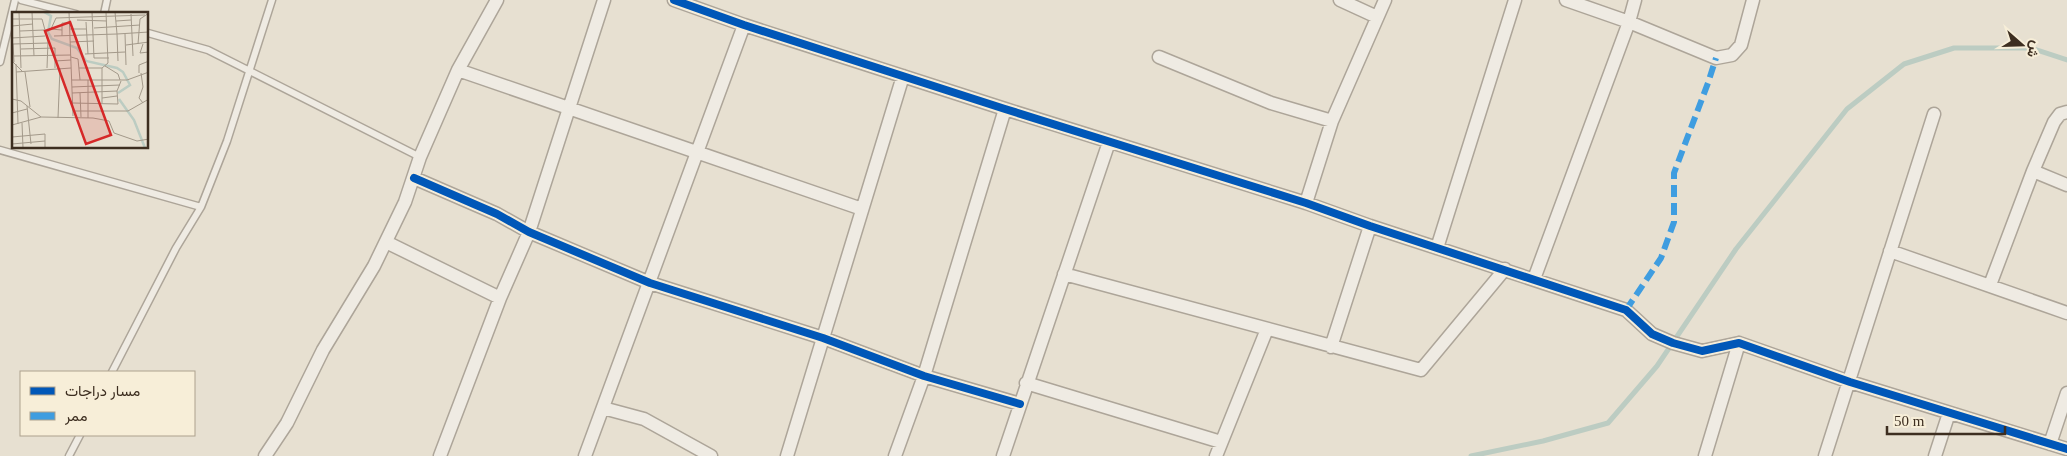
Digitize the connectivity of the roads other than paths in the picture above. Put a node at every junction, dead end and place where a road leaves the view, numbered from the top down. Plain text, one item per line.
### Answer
1 (21, 0) edge
2 (272, 0) edge
3 (498, 0) edge
4 (604, 0) edge
5 (674, 0) edge
6 (1340, 0) edge
7 (1385, 0) edge
8 (1515, 0) edge
9 (1566, 0) edge
10 (1635, 0) edge
11 (1753, 0) edge
12 (12, 12) edge
13 (68, 12) edge
14 (1378, 17) junction
15 (1629, 22) junction
16 (744, 25) junction
17 (149, 33) edge
18 (1159, 57) dead end
19 (0, 62) edge
20 (458, 70) junction
21 (248, 71) junction
22 (902, 76) junction
23 (570, 108) junction
24 (1005, 110) junction
25 (2067, 112) edge
26 (1934, 114) dead end
27 (1332, 121) junction
28 (1109, 142) junction
29 (0, 150) edge
30 (698, 152) junction
31 (420, 157) junction
32 (2033, 171) junction
33 (414, 178) junction
34 (2067, 185) edge
35 (1306, 203) junction
36 (201, 207) junction
37 (862, 209) junction
38 (1370, 226) junction
39 (529, 232) junction
40 (386, 242) junction
41 (1437, 248) junction
42 (1890, 250) junction
43 (1505, 269) junction
44 (1064, 274) junction
45 (1534, 279) junction
46 (650, 283) junction
47 (1990, 285) junction
48 (500, 298) junction
49 (2067, 313) edge
50 (1267, 329) junction
51 (823, 338) junction
52 (1739, 343) junction
53 (1331, 346) junction
54 (113, 371) edge
55 (924, 376) junction
56 (1850, 382) junction
57 (1026, 383) junction
58 (2067, 393) edge
59 (1020, 404) junction
60 (603, 408) junction
61 (1948, 412) junction
62 (79, 436) edge
63 (1220, 442) junction
64 (2050, 444) junction
65 (2067, 449) edge
66 (69, 456) edge
67 (265, 456) edge
68 (440, 456) edge
69 (585, 456) edge
70 (711, 456) edge
71 (787, 456) edge
72 (895, 456) edge
73 (1003, 456) edge
74 (1216, 456) edge
75 (1705, 456) edge
76 (1825, 456) edge
77 (1935, 456) edge

1 - 13 lane
2 - 21 lane
3 - 20 street
4 - 23 street
5 - 16 street
6 - 14 street
7 - 14 street
8 - 41 street
9 - 15 street
10 - 15 street
11 - 15 street
12 - 19 lane
14 - 27 street
15 - 45 street
16 - 22 street
16 - 30 street
17 - 21 lane
18 - 27 street
20 - 23 street
20 - 31 street
21 - 31 lane
21 - 36 lane
22 - 24 street
22 - 37 street
23 - 30 street
23 - 39 street
24 - 28 street
24 - 55 street
25 - 32 street
26 - 42 street
27 - 35 street
28 - 35 street
28 - 44 street
29 - 36 lane
30 - 37 street
30 - 46 street
31 - 33 street
32 - 34 street
32 - 47 street
33 - 39 street
33 - 40 street
35 - 38 street
36 - 54 lane
37 - 51 street
38 - 41 street
38 - 53 street
39 - 46 street
39 - 48 street
40 - 48 street
40 - 67 street
41 - 43 street
42 - 47 street
42 - 56 street
43 - 45 street
43 - 53 street
44 - 50 street
44 - 57 street
45 - 52 street
46 - 51 street
46 - 60 street
47 - 49 street
48 - 68 street
50 - 53 street
50 - 63 street
51 - 55 street
51 - 71 street
52 - 56 street
52 - 75 street
55 - 59 street
55 - 72 street
56 - 61 street
56 - 76 street
57 - 59 street
57 - 63 street
58 - 64 street
59 - 73 street
60 - 69 street
60 - 70 street
61 - 64 street
61 - 77 street
62 - 66 lane
63 - 74 street
64 - 65 street

